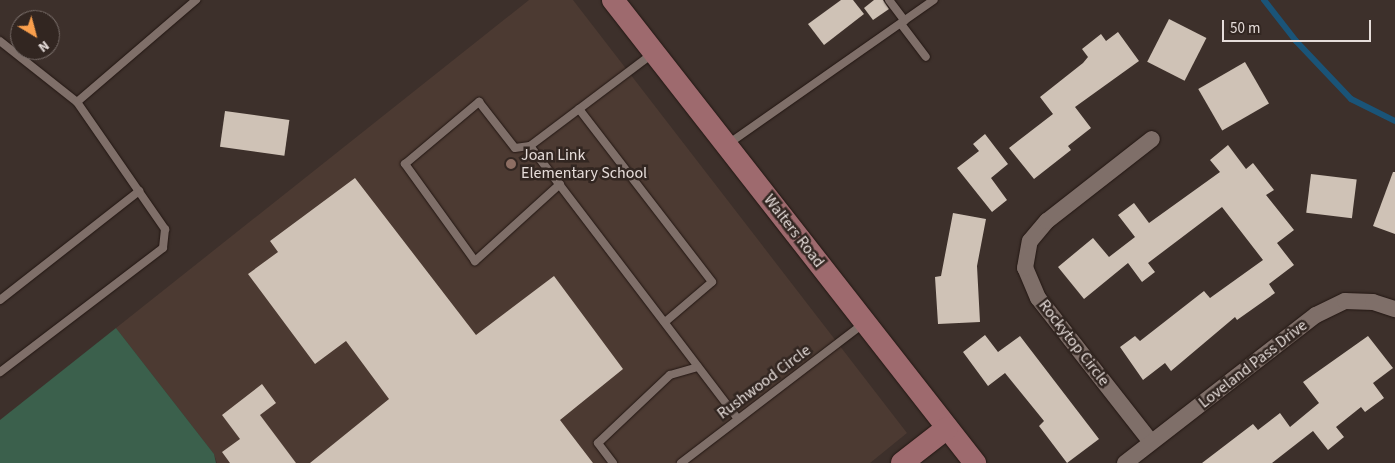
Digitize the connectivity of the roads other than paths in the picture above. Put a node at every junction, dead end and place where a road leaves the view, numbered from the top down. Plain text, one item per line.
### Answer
1 (196, 0) edge
2 (613, 0) edge
3 (889, 0) edge
4 (934, 0) edge
5 (903, 22) junction
6 (0, 41) edge
7 (654, 53) junction
8 (926, 57) dead end
9 (77, 102) junction
10 (579, 109) junction
11 (1152, 139) dead end
12 (727, 145) junction
13 (530, 146) junction
14 (560, 184) junction
15 (139, 191) junction
16 (0, 300) edge
17 (1395, 309) edge
18 (665, 322) junction
19 (864, 322) junction
20 (698, 367) junction
21 (0, 372) edge
22 (738, 419) junction
23 (947, 428) junction
24 (1151, 442) junction
25 (612, 463) edge
26 (681, 463) edge
27 (902, 463) edge
28 (975, 463) edge
29 (1124, 463) edge

1 - 9 lane
2 - 7 street, Walters Road
3 - 5 lane
4 - 5 lane
5 - 8 lane
5 - 12 lane
6 - 9 lane
7 - 10 lane
7 - 12 street, Walters Road
9 - 15 lane
10 - 13 lane
10 - 18 lane
11 - 24 street, Rockytop Circle
12 - 19 street, Walters Road
13 - 14 lane
13 - 14 lane
14 - 18 lane
15 - 16 lane
15 - 21 lane
17 - 24 street, Loveland Pass Drive
18 - 20 lane
19 - 22 lane, Rushwood Circle
19 - 23 street, Walters Road
20 - 22 lane
20 - 25 lane
22 - 26 lane, Rushwood Circle
23 - 27 street
23 - 28 street, Walters Road
24 - 29 street, Loveland Pass Drive

